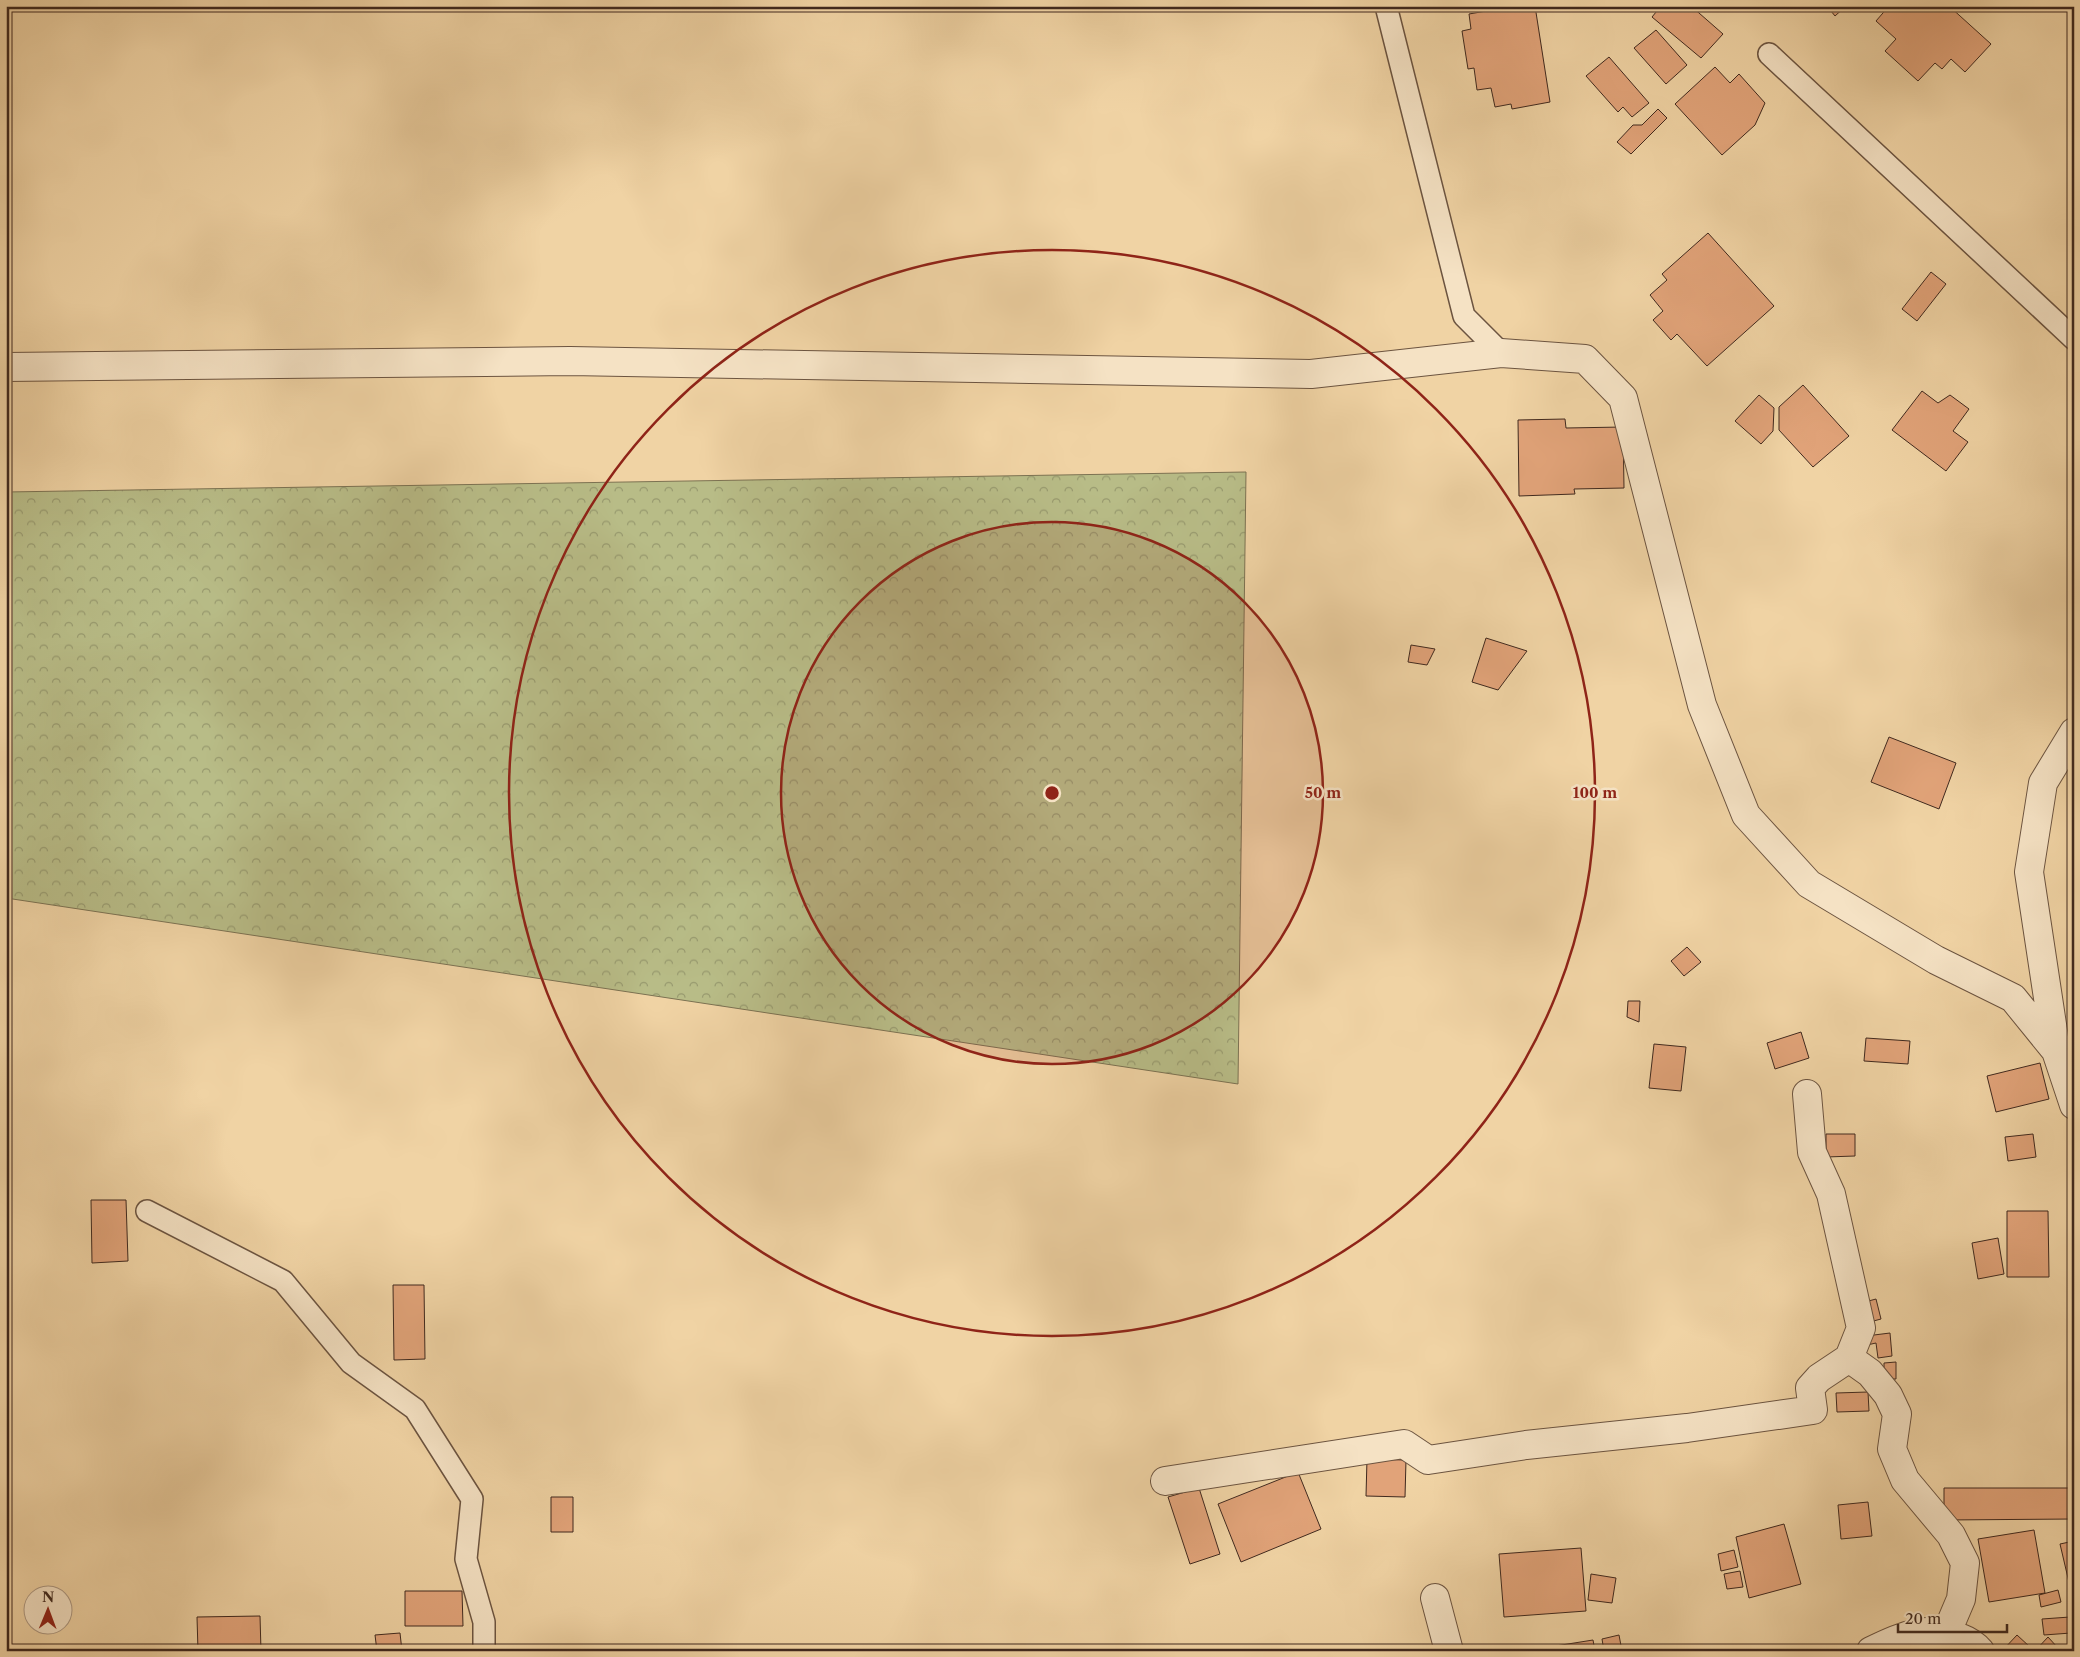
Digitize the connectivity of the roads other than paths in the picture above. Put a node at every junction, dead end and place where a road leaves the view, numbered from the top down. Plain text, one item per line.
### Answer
1 (1386, 6) edge
2 (1769, 54) dead end
3 (2074, 339) edge
4 (1501, 353) junction
5 (6, 367) edge
6 (2074, 732) edge
7 (2056, 1051) junction
8 (1807, 1094) dead end
9 (2074, 1105) edge
10 (147, 1211) dead end
11 (1849, 1358) junction
12 (1165, 1481) dead end
13 (1436, 1598) dead end
14 (1947, 1632) junction
15 (484, 1651) edge
16 (1449, 1651) edge
17 (1871, 1651) edge
18 (1980, 1651) edge

1 - 4 lane
2 - 3 lane
4 - 5 street
4 - 7 street
6 - 7 street
7 - 9 street
8 - 11 street
10 - 15 lane
11 - 12 street
11 - 14 street
13 - 16 street
14 - 17 street
14 - 18 street

